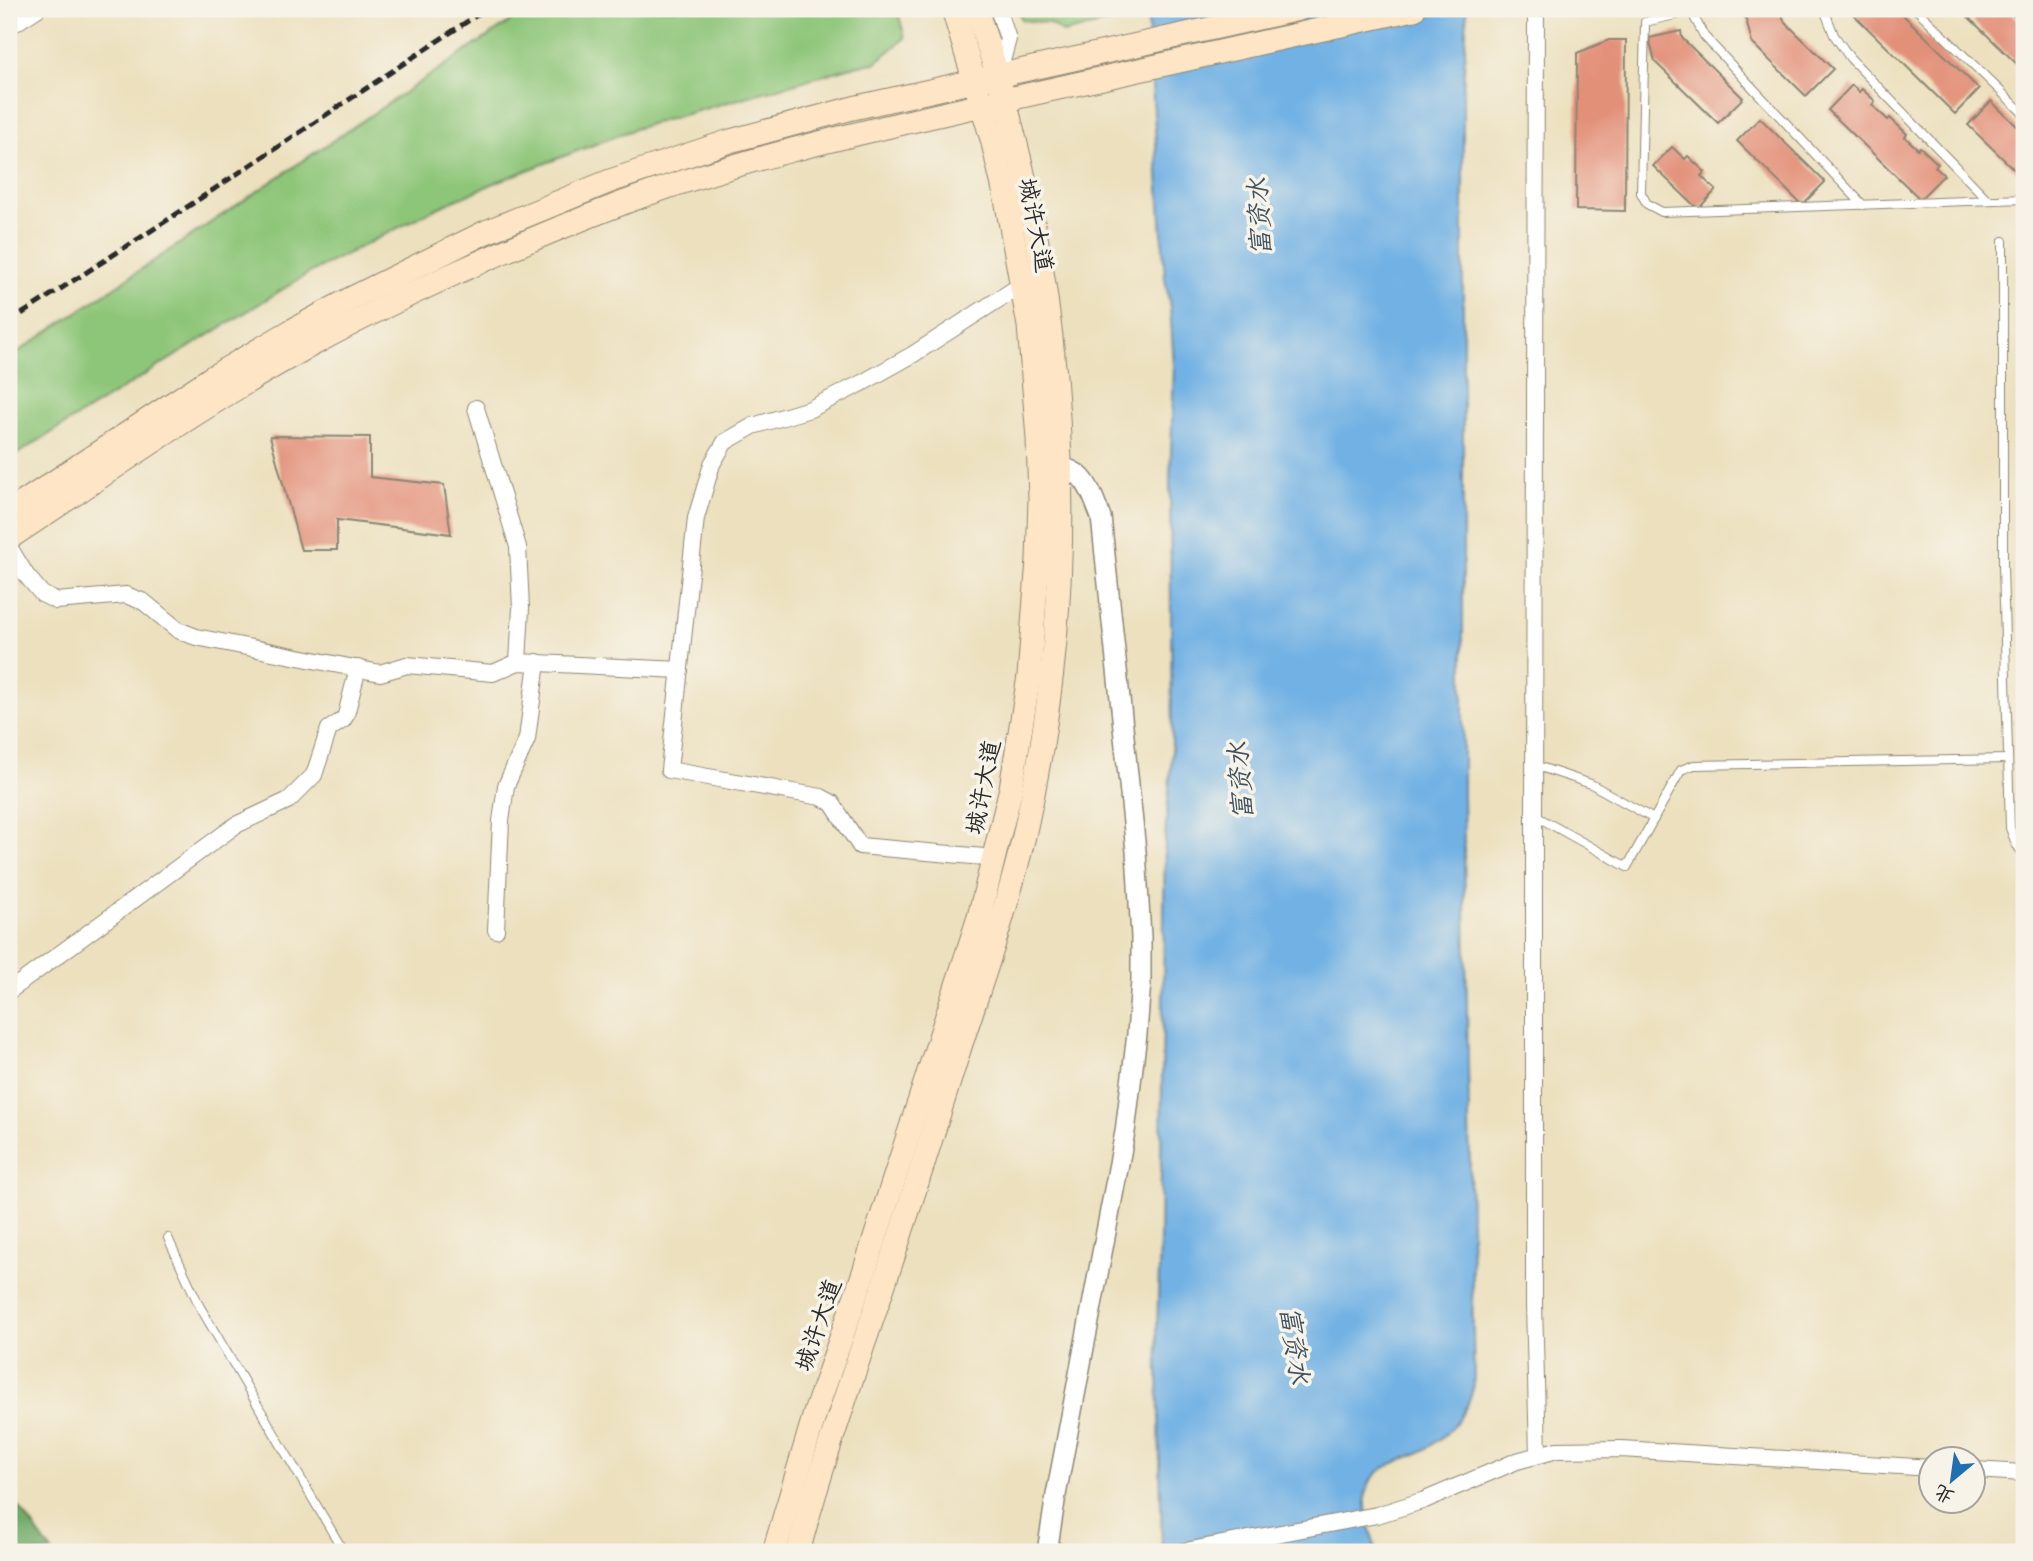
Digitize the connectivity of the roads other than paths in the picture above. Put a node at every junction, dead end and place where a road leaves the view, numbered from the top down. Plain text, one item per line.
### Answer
1 (37, 9) edge
2 (953, 9) edge
3 (976, 9) edge
4 (998, 9) edge
5 (1298, 9) edge
6 (1414, 9) edge
7 (1536, 9) edge
8 (1702, 9) edge
9 (1824, 9) edge
10 (1916, 9) edge
11 (1691, 11) junction
12 (9, 27) edge
13 (987, 78) junction
14 (993, 102) junction
15 (2024, 114) edge
16 (2024, 199) edge
17 (1988, 200) junction
18 (1863, 205) junction
19 (2003, 241) dead end
20 (1021, 285) junction
21 (476, 408) dead end
22 (1050, 467) junction
23 (9, 512) edge
24 (9, 538) edge
25 (9, 547) edge
26 (518, 662) junction
27 (537, 663) junction
28 (358, 668) junction
29 (680, 670) junction
30 (2008, 759) junction
31 (1534, 765) junction
32 (1534, 815) junction
33 (1654, 819) junction
34 (2024, 855) edge
35 (995, 858) junction
36 (496, 930) dead end
37 (9, 991) edge
38 (168, 1238) dead end
39 (1538, 1455) junction
40 (1918, 1467) edge
41 (1988, 1471) edge
42 (2024, 1473) edge
43 (344, 1552) edge
44 (774, 1552) edge
45 (798, 1552) edge
46 (1047, 1552) edge
47 (1180, 1552) edge

1 - 12 street
2 - 13 main road, 城许大道
3 - 13 main road, 城许大道
4 - 13 street
5 - 13 main road
6 - 14 main road
7 - 31 street
8 - 11 lane
9 - 17 lane
10 - 15 lane
11 - 18 lane
11 - 18 lane
13 - 14 main road, 城许大道
13 - 23 main road
14 - 20 main road, 城许大道
14 - 22 main road, 城许大道
14 - 24 main road
16 - 17 lane
17 - 18 lane
19 - 30 lane
20 - 22 main road, 城许大道
20 - 29 street
21 - 26 street
22 - 35 main road, 城许大道
22 - 45 main road, 城许大道
22 - 46 street
25 - 28 street
26 - 27 street
26 - 28 street
27 - 29 street
27 - 36 street
28 - 37 street
29 - 35 street
30 - 33 lane
30 - 34 lane
31 - 32 street
31 - 33 lane
32 - 33 lane
32 - 39 street
35 - 44 main road, 城许大道
38 - 43 lane
39 - 40 street
39 - 47 street
41 - 42 street

